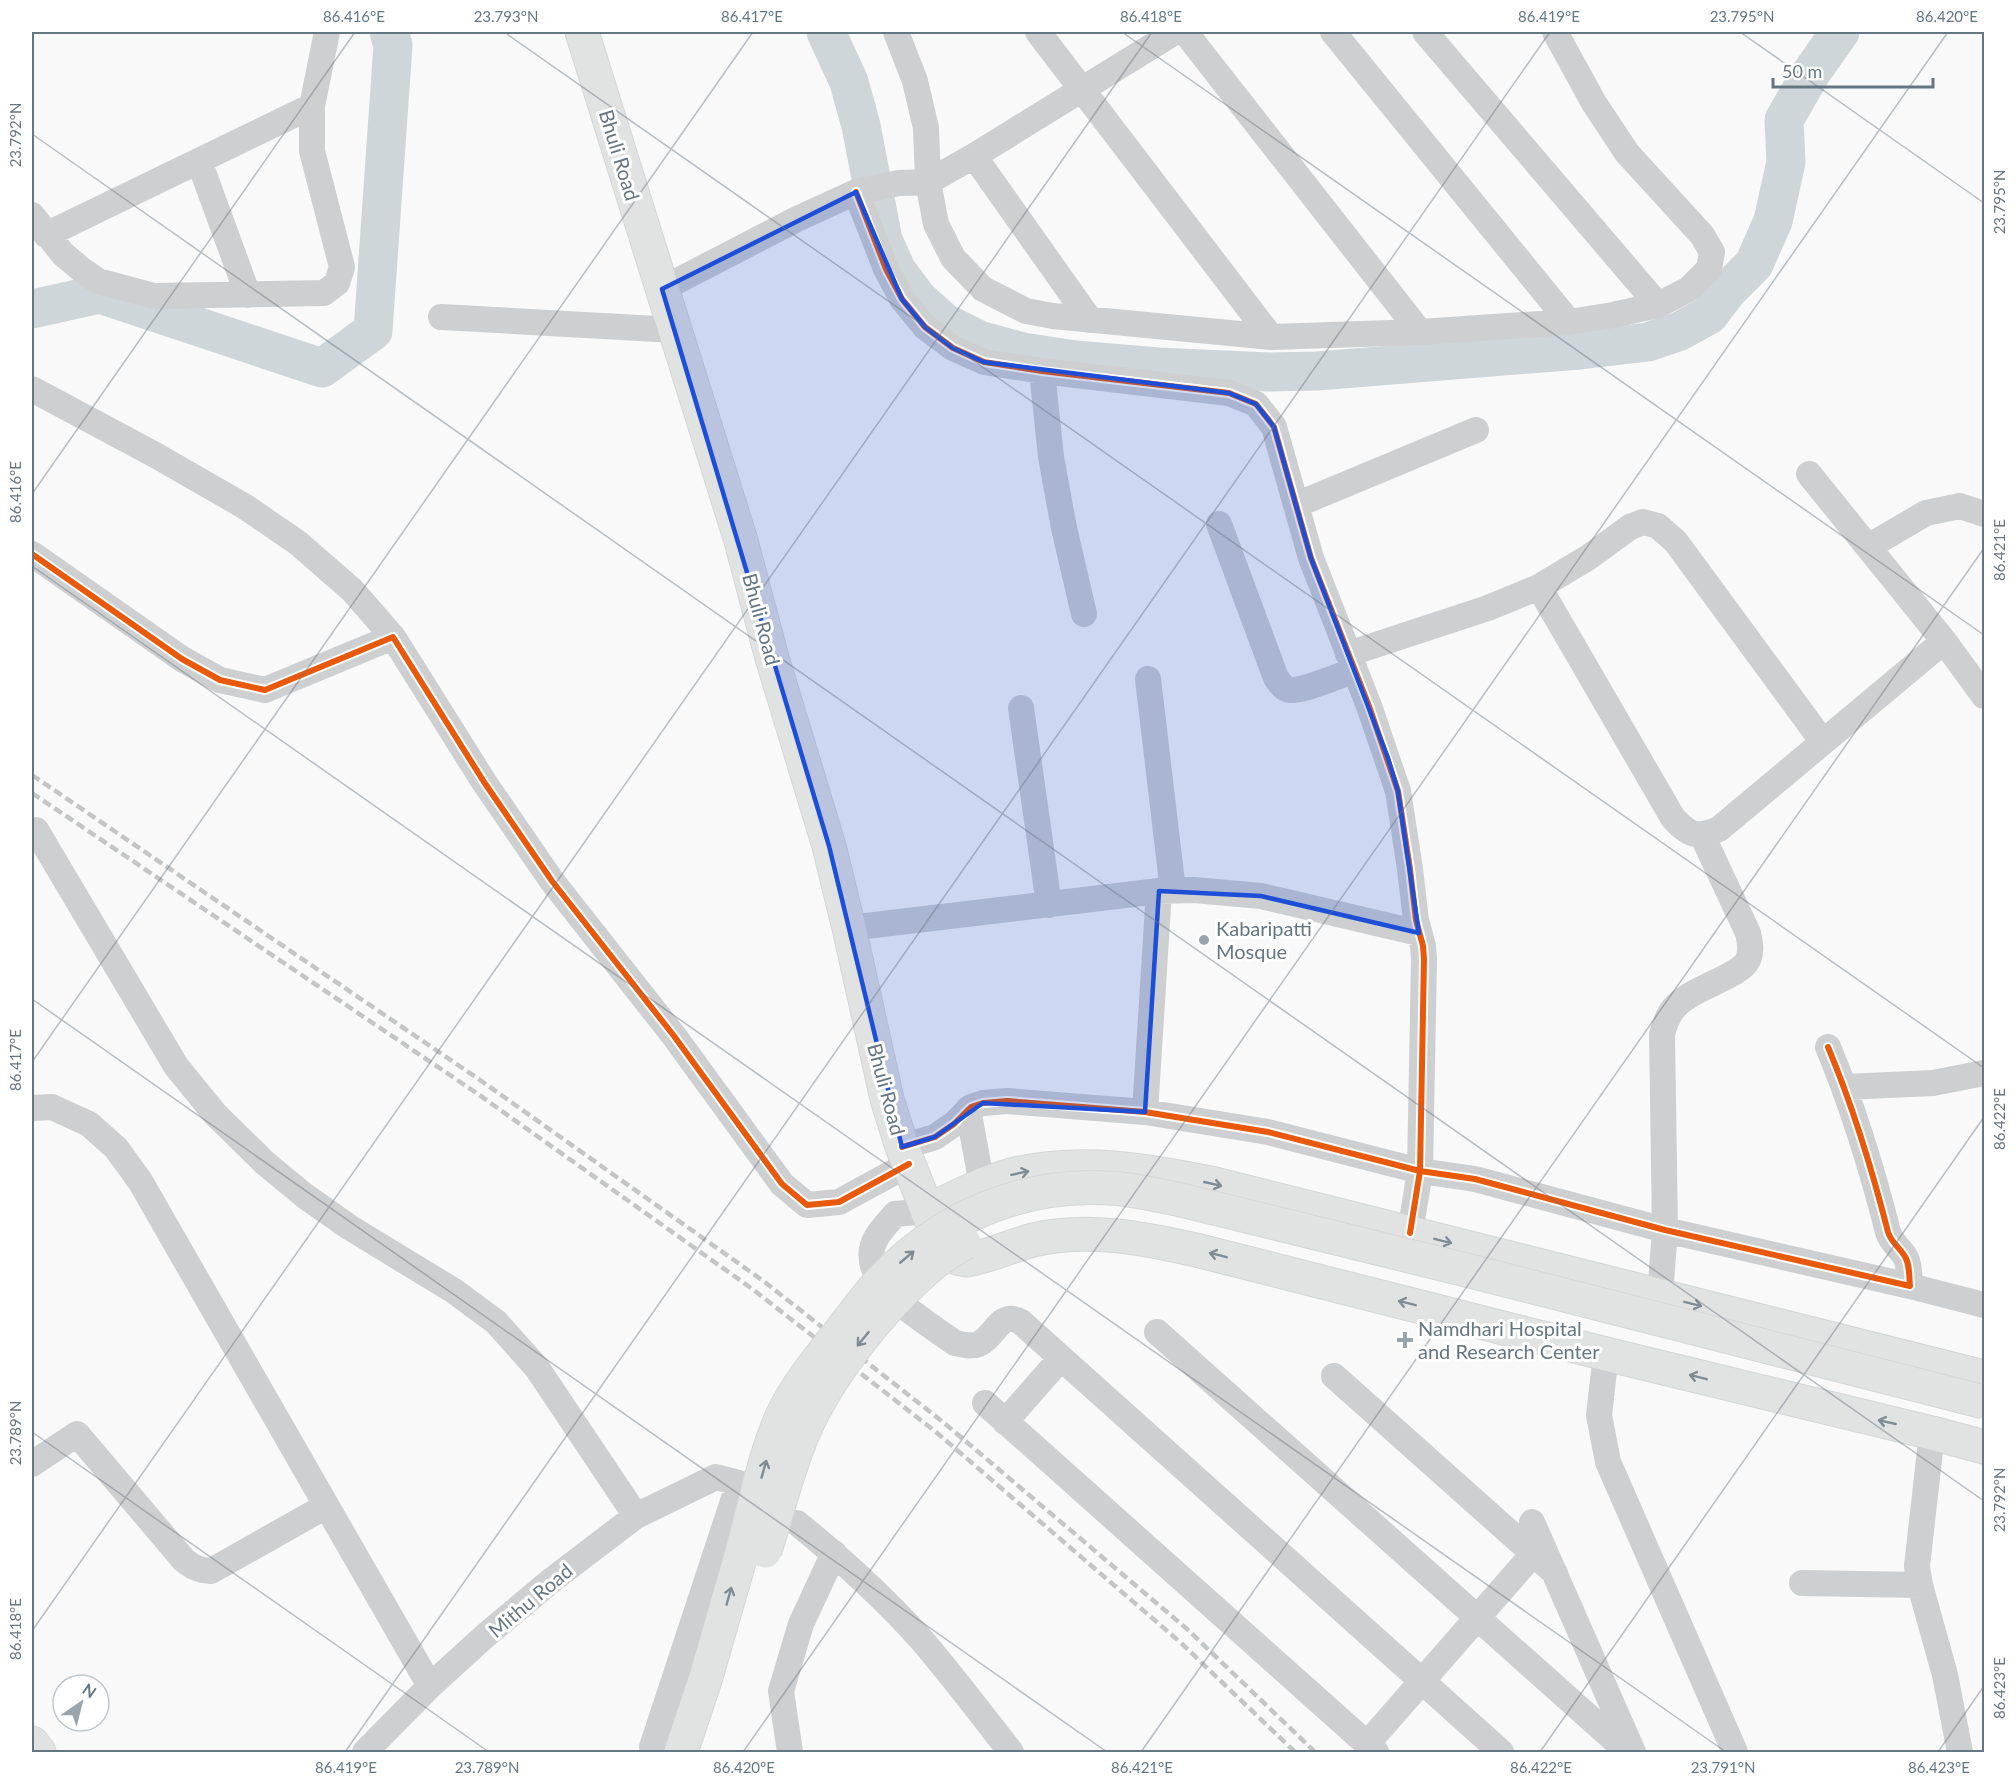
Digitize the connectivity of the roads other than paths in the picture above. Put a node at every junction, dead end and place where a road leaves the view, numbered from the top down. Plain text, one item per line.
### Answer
1 (327, 32) edge
2 (582, 32) edge
3 (896, 32) edge
4 (1038, 32) edge
5 (1175, 32) edge
6 (1185, 32) edge
7 (1333, 32) edge
8 (1425, 32) edge
9 (1555, 32) edge
10 (1082, 89) junction
11 (312, 106) junction
12 (974, 156) junction
13 (200, 161) junction
14 (928, 182) junction
15 (860, 191) junction
16 (39, 225) edge
17 (662, 289) junction
18 (248, 295) junction
19 (1659, 305) junction
20 (441, 317) dead end
21 (1090, 320) junction
22 (1569, 322) junction
23 (675, 330) junction
24 (1420, 332) junction
25 (1271, 337) junction
26 (1042, 371) junction
27 (32, 389) edge
28 (1476, 430) dead end
29 (1809, 474) dead end
30 (1296, 505) junction
31 (1984, 514) edge
32 (1219, 525) dead end
33 (1868, 547) junction
34 (32, 554) edge
35 (1539, 586) junction
36 (1084, 614) dead end
37 (393, 637) junction
38 (1944, 641) junction
39 (1351, 662) junction
40 (1148, 679) dead end
41 (1984, 696) edge
42 (1021, 708) dead end
43 (1823, 742) junction
44 (36, 830) dead end
45 (1702, 836) junction
46 (1166, 891) junction
47 (1049, 905) junction
48 (849, 928) junction
49 (1419, 933) junction
50 (1828, 1047) dead end
51 (1983, 1080) edge
52 (1845, 1087) junction
53 (32, 1108) edge
54 (968, 1109) junction
55 (1145, 1112) junction
56 (905, 1155) junction
57 (1420, 1172) junction
58 (982, 1185) junction
59 (927, 1211) junction
60 (1665, 1230) junction
61 (1410, 1233) junction
62 (1910, 1286) junction
63 (1660, 1296) junction
64 (1984, 1305) edge
65 (1157, 1332) dead end
66 (1606, 1354) junction
67 (1061, 1358) junction
68 (1334, 1376) dead end
69 (1984, 1377) edge
70 (1984, 1402) edge
71 (985, 1403) dead end
72 (1984, 1420) edge
73 (1005, 1422) junction
74 (1932, 1433) junction
75 (1984, 1447) edge
76 (32, 1464) edge
77 (326, 1506) junction
78 (636, 1516) junction
79 (797, 1522) dead end
80 (1532, 1522) dead end
81 (754, 1548) junction
82 (834, 1553) junction
83 (1533, 1554) junction
84 (1555, 1573) junction
85 (1802, 1583) dead end
86 (1920, 1585) junction
87 (1477, 1618) junction
88 (1422, 1682) junction
89 (430, 1686) junction
90 (32, 1743) edge
91 (1371, 1748) edge
92 (667, 1750) edge
93 (39, 1752) edge
94 (365, 1752) edge
95 (704, 1752) edge
96 (790, 1752) edge
97 (1011, 1752) edge
98 (1501, 1752) edge
99 (1628, 1752) edge
100 (1633, 1752) edge
101 (1735, 1752) edge
102 (1960, 1752) edge

1 - 11 street
2 - 17 main road, Bhuli Road
3 - 14 street
4 - 10 street
5 - 10 street
6 - 24 street
7 - 22 street
8 - 19 street
9 - 19 street
10 - 12 street
10 - 25 street
11 - 13 street
11 - 18 street
12 - 14 street
12 - 21 street
13 - 16 street
13 - 18 street
14 - 15 street
14 - 21 street
15 - 17 street
15 - 26 street
16 - 18 street
17 - 23 main road, Bhuli Road
19 - 22 street
20 - 23 street
21 - 25 street
22 - 24 street
23 - 48 main road, Bhuli Road
24 - 25 street
26 - 30 street
26 - 36 street
27 - 37 street
28 - 30 street
29 - 33 street
30 - 39 street
31 - 33 street
32 - 39 street
33 - 38 street
34 - 37 street
35 - 39 street
35 - 43 street
35 - 45 street
37 - 56 street
38 - 41 street
38 - 43 street
39 - 49 street
40 - 46 street
42 - 47 street
43 - 45 street
44 - 78 street
45 - 60 street
46 - 47 street
46 - 49 street
46 - 55 street
47 - 48 street
48 - 56 main road, Bhuli Road
49 - 57 street
50 - 52 street
51 - 52 street
52 - 62 street
53 - 77 street
54 - 55 street
54 - 56 street
54 - 58 street
55 - 57 street
56 - 59 main road, Bhuli Road
57 - 60 street
57 - 61 street
58 - 59 main road
58 -> 61 main road
66 -> 59 main road, Bhuli Road
59 - 67 street
60 - 62 street
60 - 63 street
61 -> 63 main road
62 - 64 street
63 -> 69 main road
65 - 87 street
74 -> 66 main road
66 - 101 street
67 - 73 street
67 - 88 street
68 - 83 street
81 -> 70 main road, bridge
71 - 73 street
72 -> 81 main road, bridge
73 - 91 street
74 - 75 main road
74 - 86 street
76 - 77 street
77 - 89 street
78 - 89 street, Mithu Road
78 - 92 street, Mithu Road
79 - 82 street
80 - 84 street
92 -> 81 main road
81 - 95 main road
82 - 96 street
82 - 97 street
83 - 84 street
83 - 87 street
84 - 100 street
85 - 86 street
86 - 102 street
87 - 88 street
87 - 99 street
88 - 91 street
88 - 98 street
89 - 94 street, Mithu Road
90 - 93 main road

